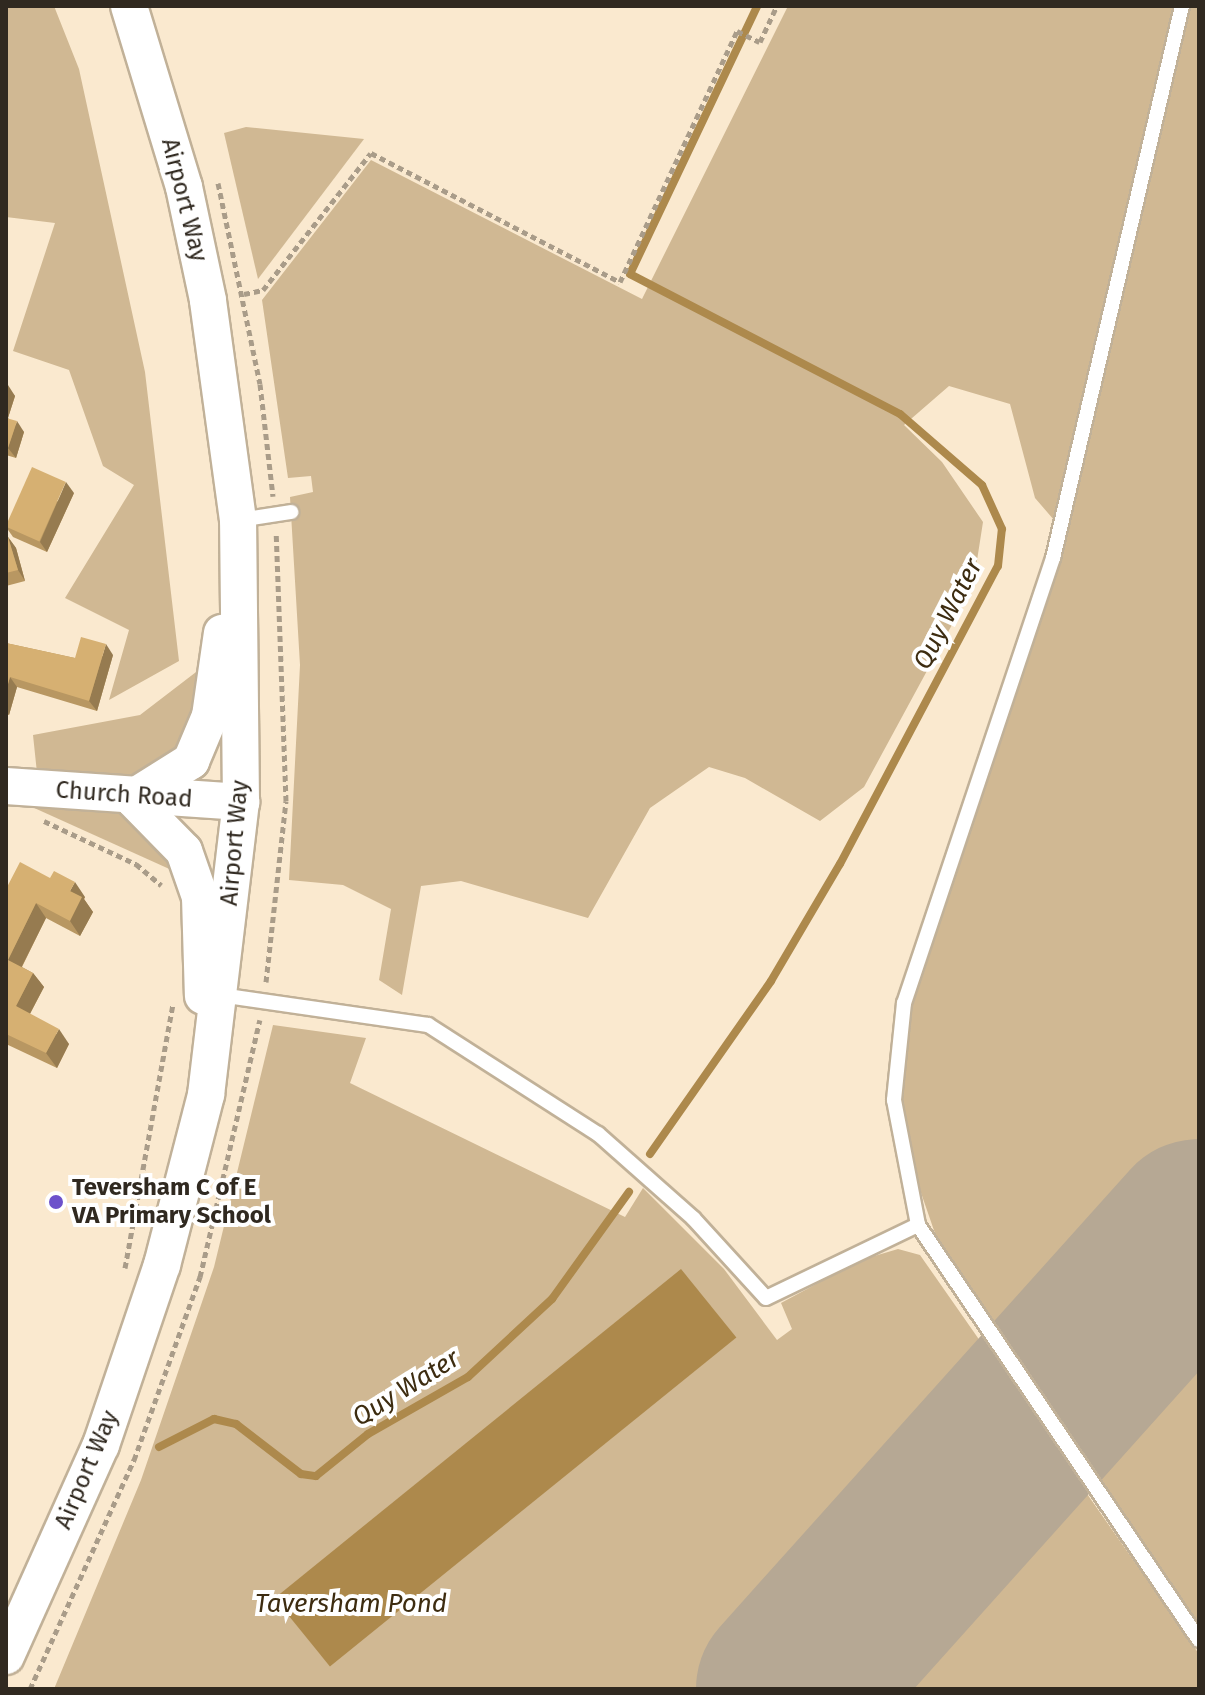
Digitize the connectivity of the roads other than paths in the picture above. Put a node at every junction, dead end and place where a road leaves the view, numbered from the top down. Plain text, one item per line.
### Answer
1 (129, 6) edge
2 (1182, 6) edge
3 (291, 512) dead end
4 (238, 520) junction
5 (6, 786) edge
6 (132, 798) junction
7 (241, 802) junction
8 (220, 995) junction
9 (206, 1095) junction
10 (918, 1225) junction
11 (1199, 1640) edge
12 (6, 1656) edge

1 - 4 street, Airport Way
2 - 10 lane
3 - 4 lane
4 - 6 street
4 - 7 street, Airport Way
5 - 6 street, Church Road
6 - 7 street, Church Road
6 - 9 street
7 - 8 street, Airport Way
8 - 9 street, Airport Way
8 - 10 lane
9 - 12 street, Airport Way
10 - 11 lane

